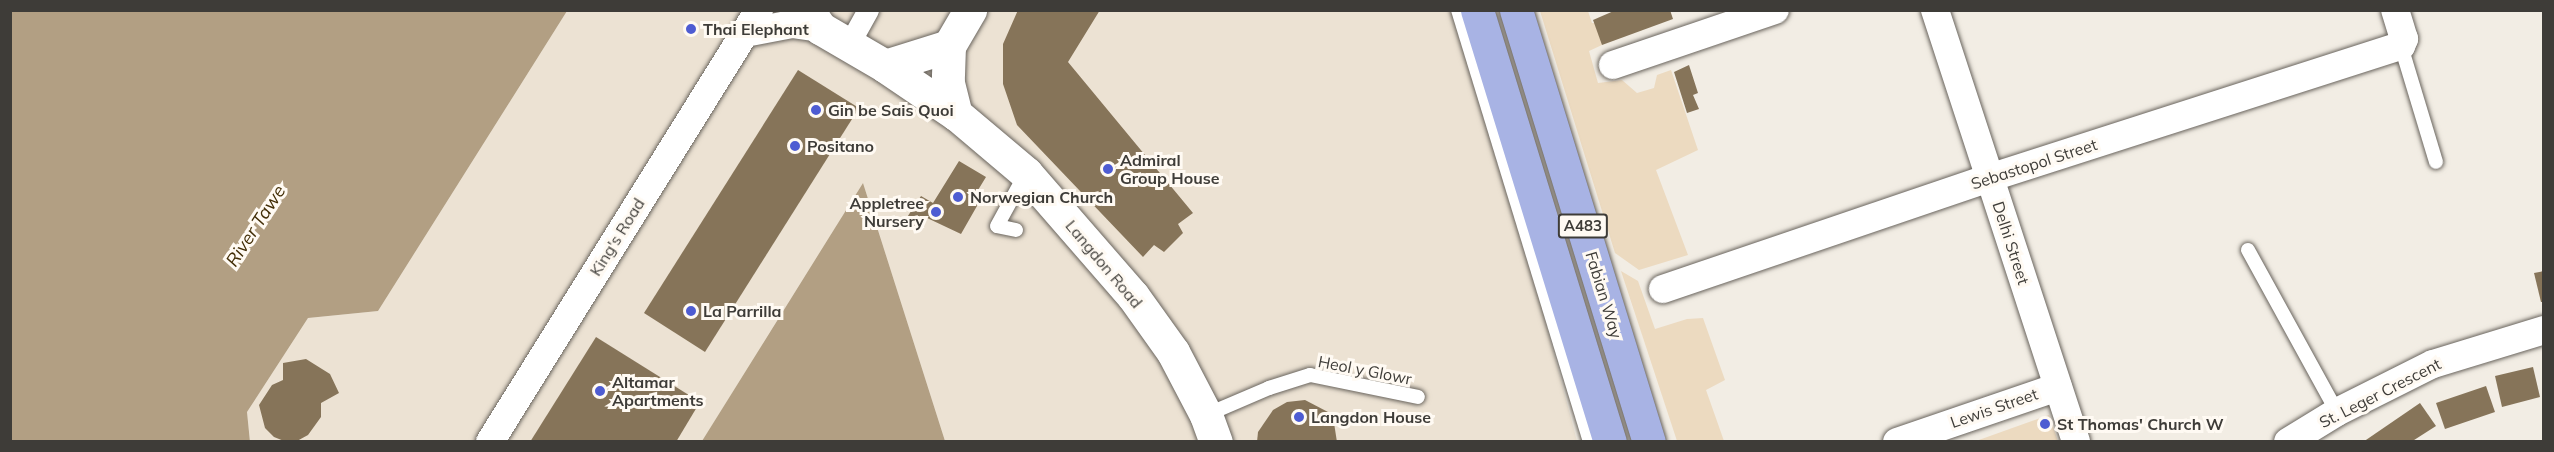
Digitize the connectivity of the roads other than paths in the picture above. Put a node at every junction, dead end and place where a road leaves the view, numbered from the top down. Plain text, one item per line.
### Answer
1 (868, 10) edge
2 (970, 10) edge
3 (1458, 10) edge
4 (1477, 10) edge
5 (1516, 10) edge
6 (1775, 10) edge
7 (1935, 10) edge
8 (2395, 10) edge
9 (814, 19) edge
10 (752, 22) edge
11 (2402, 43) junction
12 (849, 44) junction
13 (949, 45) junction
14 (1613, 65) dead end
15 (885, 66) junction
16 (956, 114) junction
17 (2436, 162) dead end
18 (1026, 173) junction
19 (1989, 178) junction
20 (1016, 230) dead end
21 (2248, 250) dead end
22 (1663, 289) dead end
23 (2544, 330) edge
24 (2058, 387) junction
25 (1418, 398) dead end
26 (2337, 412) junction
27 (1211, 428) edge
28 (490, 441) edge
29 (1590, 441) edge
30 (1610, 441) edge
31 (1649, 441) edge
32 (1897, 441) edge
33 (2076, 441) edge
34 (2288, 441) edge

1 - 12 street
2 - 13 street
3 - 29 lane
4 - 30 highway, A483
5 - 31 highway, Fabian Way / A483
6 - 14 street
7 - 19 street, Delhi Street
8 - 11 street
9 - 10 street, King's Road
9 - 12 street, King's Road
10 - 28 street, King's Road
11 - 17 lane
11 - 19 street, Sebastopol Street
12 - 15 street, King's Road
13 - 15 street
13 - 16 street
15 - 16 street, Langdon Road
16 - 18 street, Langdon Road
18 - 20 lane
18 - 27 street, Langdon Road
19 - 22 street, Sebastopol Street
19 - 24 street, Delhi Street
21 - 26 lane
23 - 26 street, St. Leger Crescent
24 - 32 street, Lewis Street
24 - 33 street, Delhi Street
25 - 27 lane, Heol y Glowr
26 - 34 street, St. Leger Crescent

